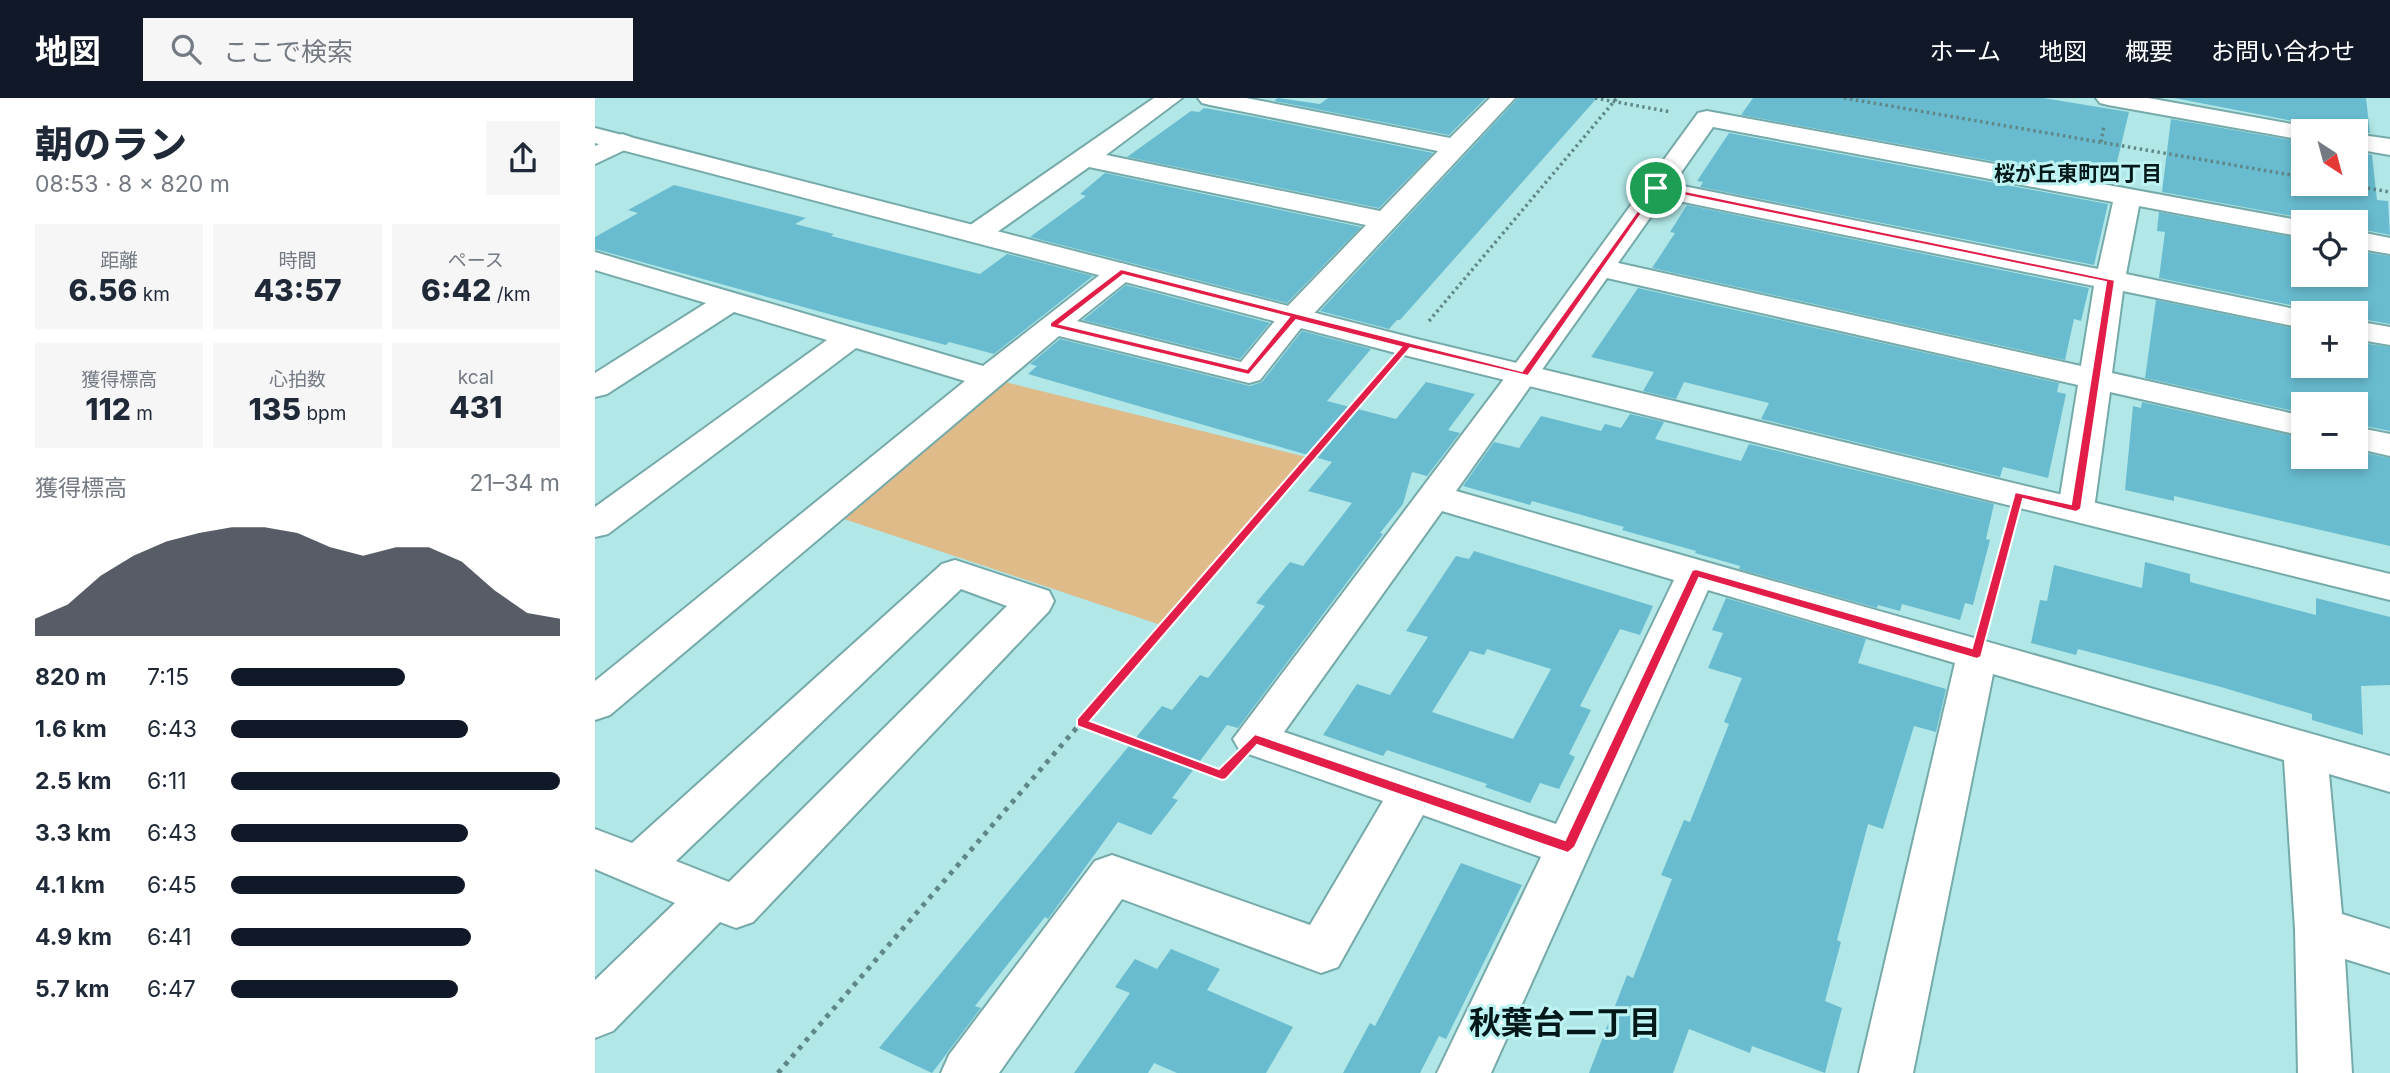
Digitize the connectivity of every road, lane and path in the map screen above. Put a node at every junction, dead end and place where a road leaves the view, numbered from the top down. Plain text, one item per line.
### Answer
1 (1170, 98) edge
2 (1210, 98) edge
3 (1503, 98) edge
4 (1595, 98) edge
5 (1843, 98) edge
6 (2104, 99) edge
7 (1616, 100) edge
8 (1707, 118) junction
9 (2291, 131) edge
10 (2368, 143) edge
11 (604, 145) edge
12 (1456, 147) junction
13 (2390, 147) edge
14 (1085, 158) junction
15 (2291, 175) edge
16 (1656, 188) junction
17 (2368, 188) edge
18 (2390, 192) edge
19 (2127, 197) junction
20 (1386, 221) junction
21 (2291, 227) edge
22 (976, 234) junction
23 (2368, 242) edge
24 (2390, 246) edge
25 (595, 261) edge
26 (1599, 268) junction
27 (1121, 272) junction
28 (2111, 280) junction
29 (730, 301) junction
30 (1294, 317) junction
31 (2291, 317) edge
32 (1053, 325) junction
33 (2368, 333) edge
34 (851, 337) junction
35 (2390, 337) edge
36 (1407, 346) junction
37 (1524, 374) junction
38 (989, 377) junction
39 (2095, 380) junction
40 (595, 387) edge
41 (2291, 423) edge
42 (2368, 440) edge
43 (2390, 445) edge
44 (2019, 495) junction
45 (1434, 497) junction
46 (2076, 509) junction
47 (595, 525) edge
48 (1696, 573) junction
49 (2390, 587) edge
50 (1977, 654) junction
51 (595, 704) edge
52 (1081, 723) junction
53 (1255, 739) junction
54 (2305, 750) junction
55 (2390, 774) edge
56 (1412, 793) junction
57 (1568, 847) junction
58 (595, 848) edge
59 (639, 866) junction
60 (714, 897) junction
61 (2319, 929) junction
62 (2390, 951) edge
63 (595, 1014) edge
64 (778, 1073) edge
65 (968, 1073) edge
66 (1464, 1073) edge
67 (1887, 1073) edge
68 (2325, 1073) edge

1 - 14 street
2 - 12 street
3 - 12 street
4 - 7 path
5 - 15 path
6 - 9 street
7 - 8 path
7 - 36 path
8 - 16 street
8 - 19 street
10 - 13 street
11 - 22 street
12 - 20 street
14 - 20 street
14 - 22 street
16 - 26 street
16 - 28 street
17 - 18 path
19 - 21 street
19 - 28 street
20 - 30 street
22 - 27 street
23 - 24 street
25 - 29 street
26 - 37 street
26 - 39 street
27 - 30 street
27 - 32 street
28 - 31 street
28 - 39 street
29 - 34 street
29 - 40 street
30 - 32 street
30 - 36 street
32 - 38 street
33 - 35 street
34 - 38 street
34 - 47 street
36 - 37 street
36 - 52 path
37 - 44 street
37 - 45 street
38 - 51 street
39 - 41 street
39 - 46 street
42 - 43 street
44 - 46 street
44 - 50 path
45 - 48 street
45 - 53 street
46 - 49 street
48 - 50 street
48 - 57 street
50 - 54 street
50 - 67 street
52 - 53 path
52 - 64 path
53 - 56 street
54 - 55 street
54 - 61 street
56 - 57 street
56 - 65 street
57 - 66 street
58 - 59 street
59 - 60 street
59 - 60 street
60 - 63 street
61 - 62 street
61 - 68 street

